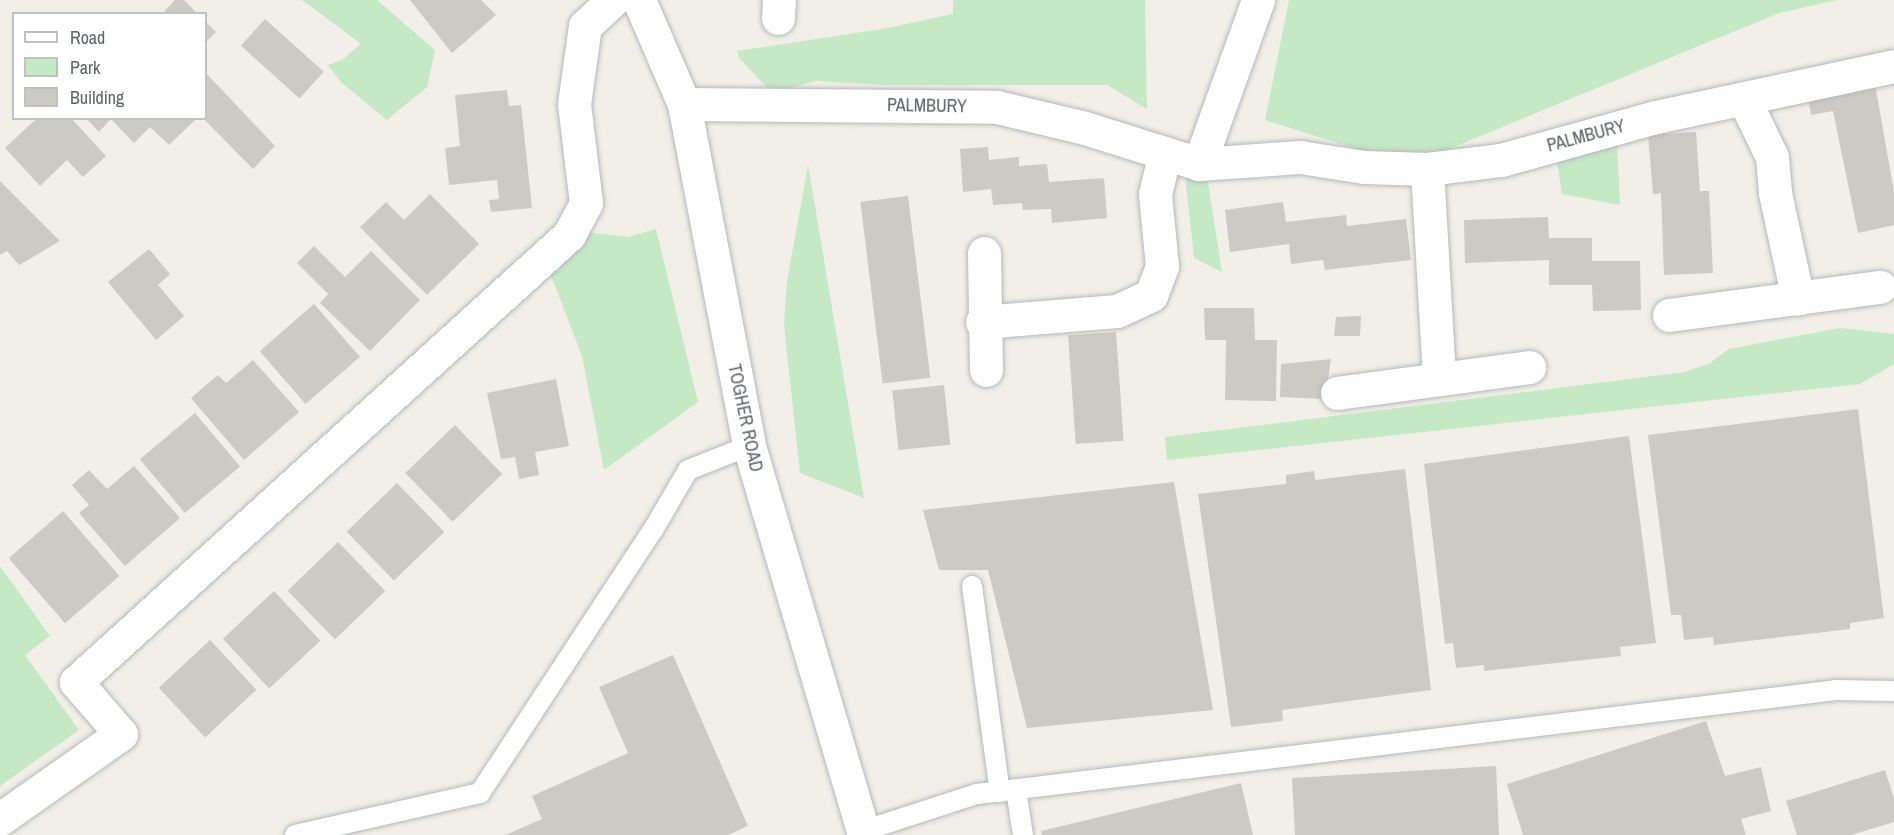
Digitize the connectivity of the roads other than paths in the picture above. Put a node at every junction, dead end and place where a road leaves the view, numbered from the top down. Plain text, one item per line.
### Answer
1 (613, 0) edge
2 (639, 0) edge
3 (1258, 0) edge
4 (1894, 66) edge
5 (1744, 99) junction
6 (684, 104) junction
7 (1164, 153) junction
8 (1199, 164) junction
9 (1427, 169) junction
10 (984, 254) dead end
11 (1880, 287) dead end
12 (1798, 299) junction
13 (1669, 315) dead end
14 (982, 322) junction
15 (1529, 367) dead end
16 (986, 370) dead end
17 (1439, 378) junction
18 (1338, 393) dead end
19 (749, 446) junction
20 (972, 586) dead end
21 (1894, 691) edge
22 (1008, 791) junction
23 (0, 819) edge
24 (864, 833) edge
25 (295, 835) edge
26 (1023, 835) edge

1 - 23 street
2 - 6 street, TOGHER ROAD
3 - 8 street
4 - 5 street, PALMBURY
5 - 9 street, PALMBURY
5 - 12 street
6 - 7 street, PALMBURY
6 - 19 street, TOGHER ROAD
7 - 8 street, PALMBURY
7 - 14 street
8 - 9 street, PALMBURY
9 - 17 street
10 - 14 street
11 - 12 street
12 - 13 street
14 - 16 street
15 - 17 street
17 - 18 street
19 - 24 street, TOGHER ROAD
19 - 25 lane
20 - 22 lane
21 - 22 lane
22 - 24 lane
22 - 26 lane

